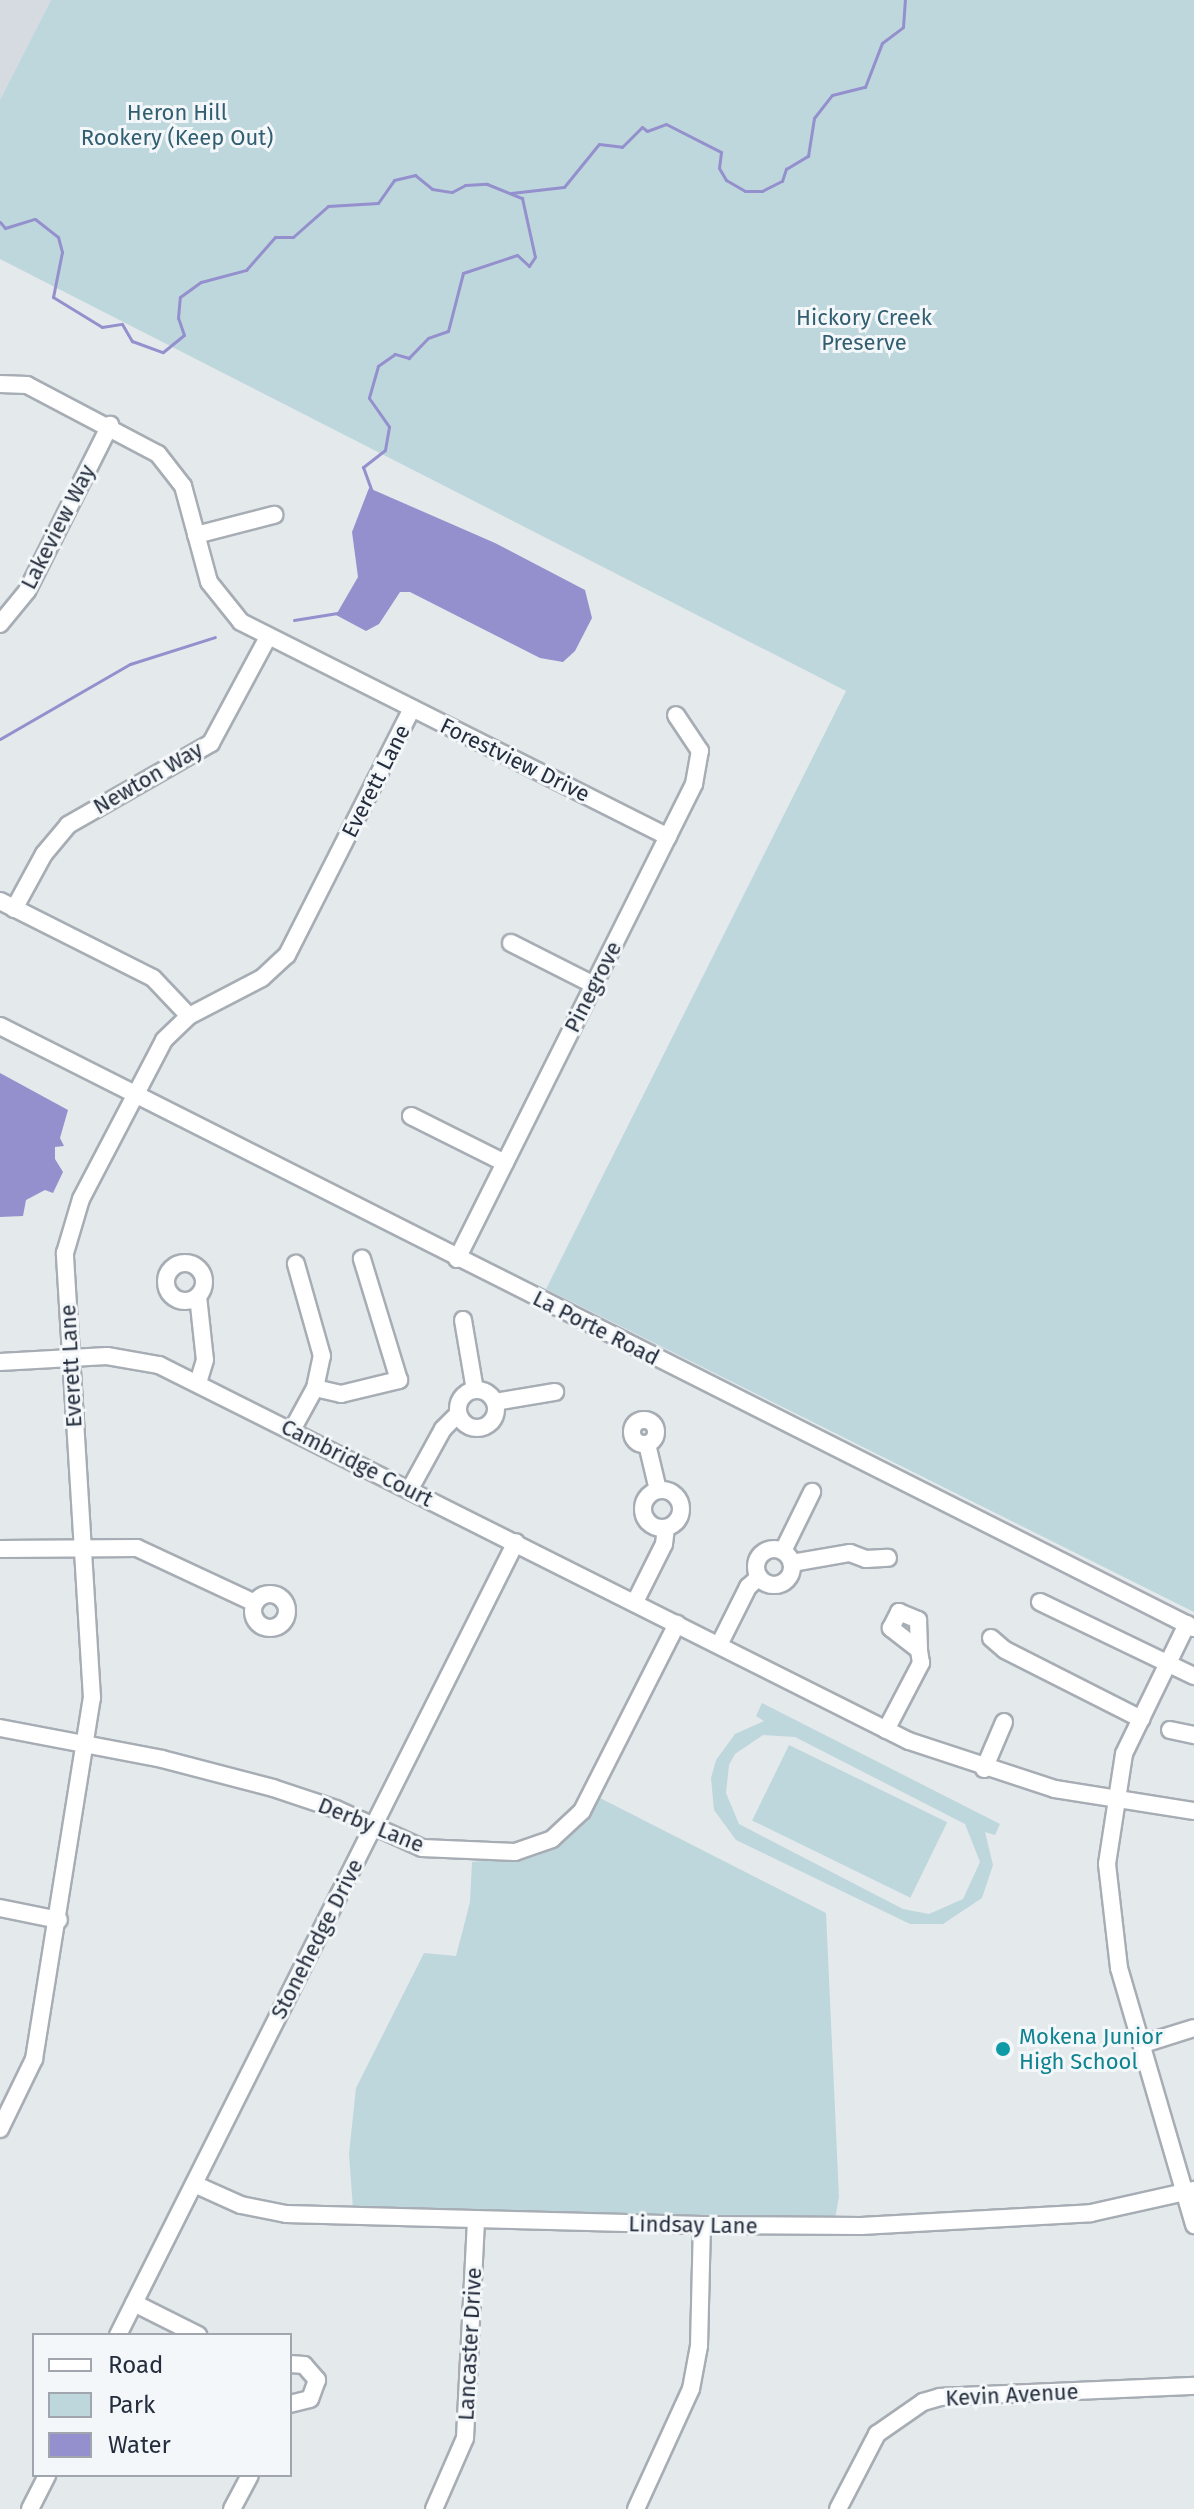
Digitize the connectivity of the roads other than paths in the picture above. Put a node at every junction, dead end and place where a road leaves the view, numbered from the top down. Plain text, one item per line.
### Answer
1 (0, 384) edge
2 (110, 425) junction
3 (274, 515) dead end
4 (196, 535) junction
5 (0, 624) edge
6 (268, 637) junction
7 (412, 709) junction
8 (676, 715) dead end
9 (668, 837) junction
10 (7, 905) edge
11 (511, 943) dead end
12 (594, 985) junction
13 (189, 1016) junction
14 (0, 1026) edge
15 (134, 1095) junction
16 (411, 1116) dead end
17 (505, 1163) junction
18 (362, 1259) dead end
19 (457, 1259) junction
20 (296, 1264) dead end
21 (198, 1296) dead end
22 (463, 1320) dead end
23 (70, 1358) junction
24 (0, 1362) edge
25 (198, 1383) junction
26 (315, 1388) junction
27 (475, 1390) junction
28 (555, 1392) dead end
29 (495, 1402) junction
30 (458, 1414) junction
31 (292, 1430) junction
32 (647, 1444) dead end
33 (410, 1489) junction
34 (658, 1490) junction
35 (812, 1492) dead end
36 (666, 1528) junction
37 (516, 1542) junction
38 (84, 1548) junction
39 (0, 1549) edge
40 (788, 1557) junction
41 (888, 1558) dead end
42 (759, 1577) junction
43 (635, 1602) junction
44 (1040, 1602) dead end
45 (255, 1603) dead end
46 (677, 1624) junction
47 (1191, 1626) edge
48 (991, 1638) dead end
49 (719, 1645) junction
50 (919, 1650) dead end
51 (1167, 1666) junction
52 (1194, 1676) edge
53 (1141, 1719) junction
54 (1004, 1722) dead end
55 (0, 1728) edge
56 (886, 1730) junction
57 (1170, 1730) dead end
58 (1194, 1735) edge
59 (87, 1745) junction
60 (984, 1769) junction
61 (1115, 1799) junction
62 (1194, 1811) edge
63 (372, 1827) junction
64 (0, 1908) edge
65 (59, 1920) junction
66 (1194, 2028) edge
67 (1143, 2044) junction
68 (2, 2119) edge
69 (194, 2184) junction
70 (1189, 2191) edge
71 (476, 2220) junction
72 (702, 2225) junction
73 (1194, 2225) edge
74 (134, 2303) junction
75 (119, 2333) edge
76 (194, 2333) edge
77 (292, 2364) edge
78 (1194, 2386) edge
79 (292, 2404) edge
80 (46, 2477) edge
81 (249, 2477) edge
82 (30, 2509) edge
83 (232, 2509) edge
84 (434, 2509) edge
85 (636, 2509) edge
86 (838, 2509) edge

1 - 2 street, Forestview Drive
2 - 4 street, Forestview Drive
2 - 5 street, Lakeview Way
3 - 4 street
4 - 6 street, Forestview Drive
6 - 7 street, Forestview Drive
6 - 10 street, Newton Way
7 - 9 street, Forestview Drive
7 - 13 street, Everett Lane
8 - 9 street, Pinegrove
9 - 12 street, Pinegrove
10 - 13 street
11 - 12 street
12 - 17 street, Pinegrove
13 - 15 street, Everett Lane
14 - 15 street, La Porte Road
15 - 19 street, La Porte Road
15 - 23 street, Everett Lane
16 - 17 street
17 - 19 street, Pinegrove
18 - 26 street
19 - 47 street, La Porte Road
20 - 26 street
21 - 25 street
22 - 27 street
23 - 24 street, Cambridge Court
23 - 25 street, Cambridge Court
23 - 38 street, Everett Lane
25 - 31 street, Cambridge Court
26 - 31 street
27 - 29 street
27 - 30 street
28 - 29 street
29 - 30 street
30 - 33 street
31 - 33 street, Cambridge Court
32 - 34 street
33 - 37 street, Cambridge Court
34 - 36 street
34 - 36 street
35 - 40 street
36 - 43 street
37 - 43 street, Cambridge Court
37 - 63 street, Stonehedge Drive
38 - 39 street
38 - 45 street
38 - 59 street, Everett Lane
40 - 41 street
40 - 42 street
40 - 42 street
42 - 49 street
43 - 46 street, Cambridge Court
44 - 51 street
46 - 49 street, Cambridge Court
46 - 63 street, Derby Lane
47 - 51 street
48 - 53 street
49 - 56 street, Cambridge Court
50 - 56 street
51 - 52 street
51 - 53 street
53 - 61 street
54 - 60 street
55 - 59 street, Derby Lane
56 - 60 street, Cambridge Court
57 - 58 street
59 - 63 street, Derby Lane
59 - 65 street, Everett Lane
60 - 61 street, Cambridge Court
61 - 62 street, Cambridge Court
61 - 67 street
63 - 69 street, Stonehedge Drive
64 - 65 street
65 - 68 street, Everett Lane
66 - 67 street
67 - 70 street
69 - 71 street, Lindsay Lane
69 - 74 street, Stonehedge Drive
70 - 72 street, Lindsay Lane
70 - 73 street
71 - 72 street, Lindsay Lane
71 - 84 street, Lancaster Drive
72 - 85 street
74 - 75 street, Stonehedge Drive
74 - 76 street
77 - 79 street
78 - 86 street, Kevin Avenue
80 - 82 street
81 - 83 street

